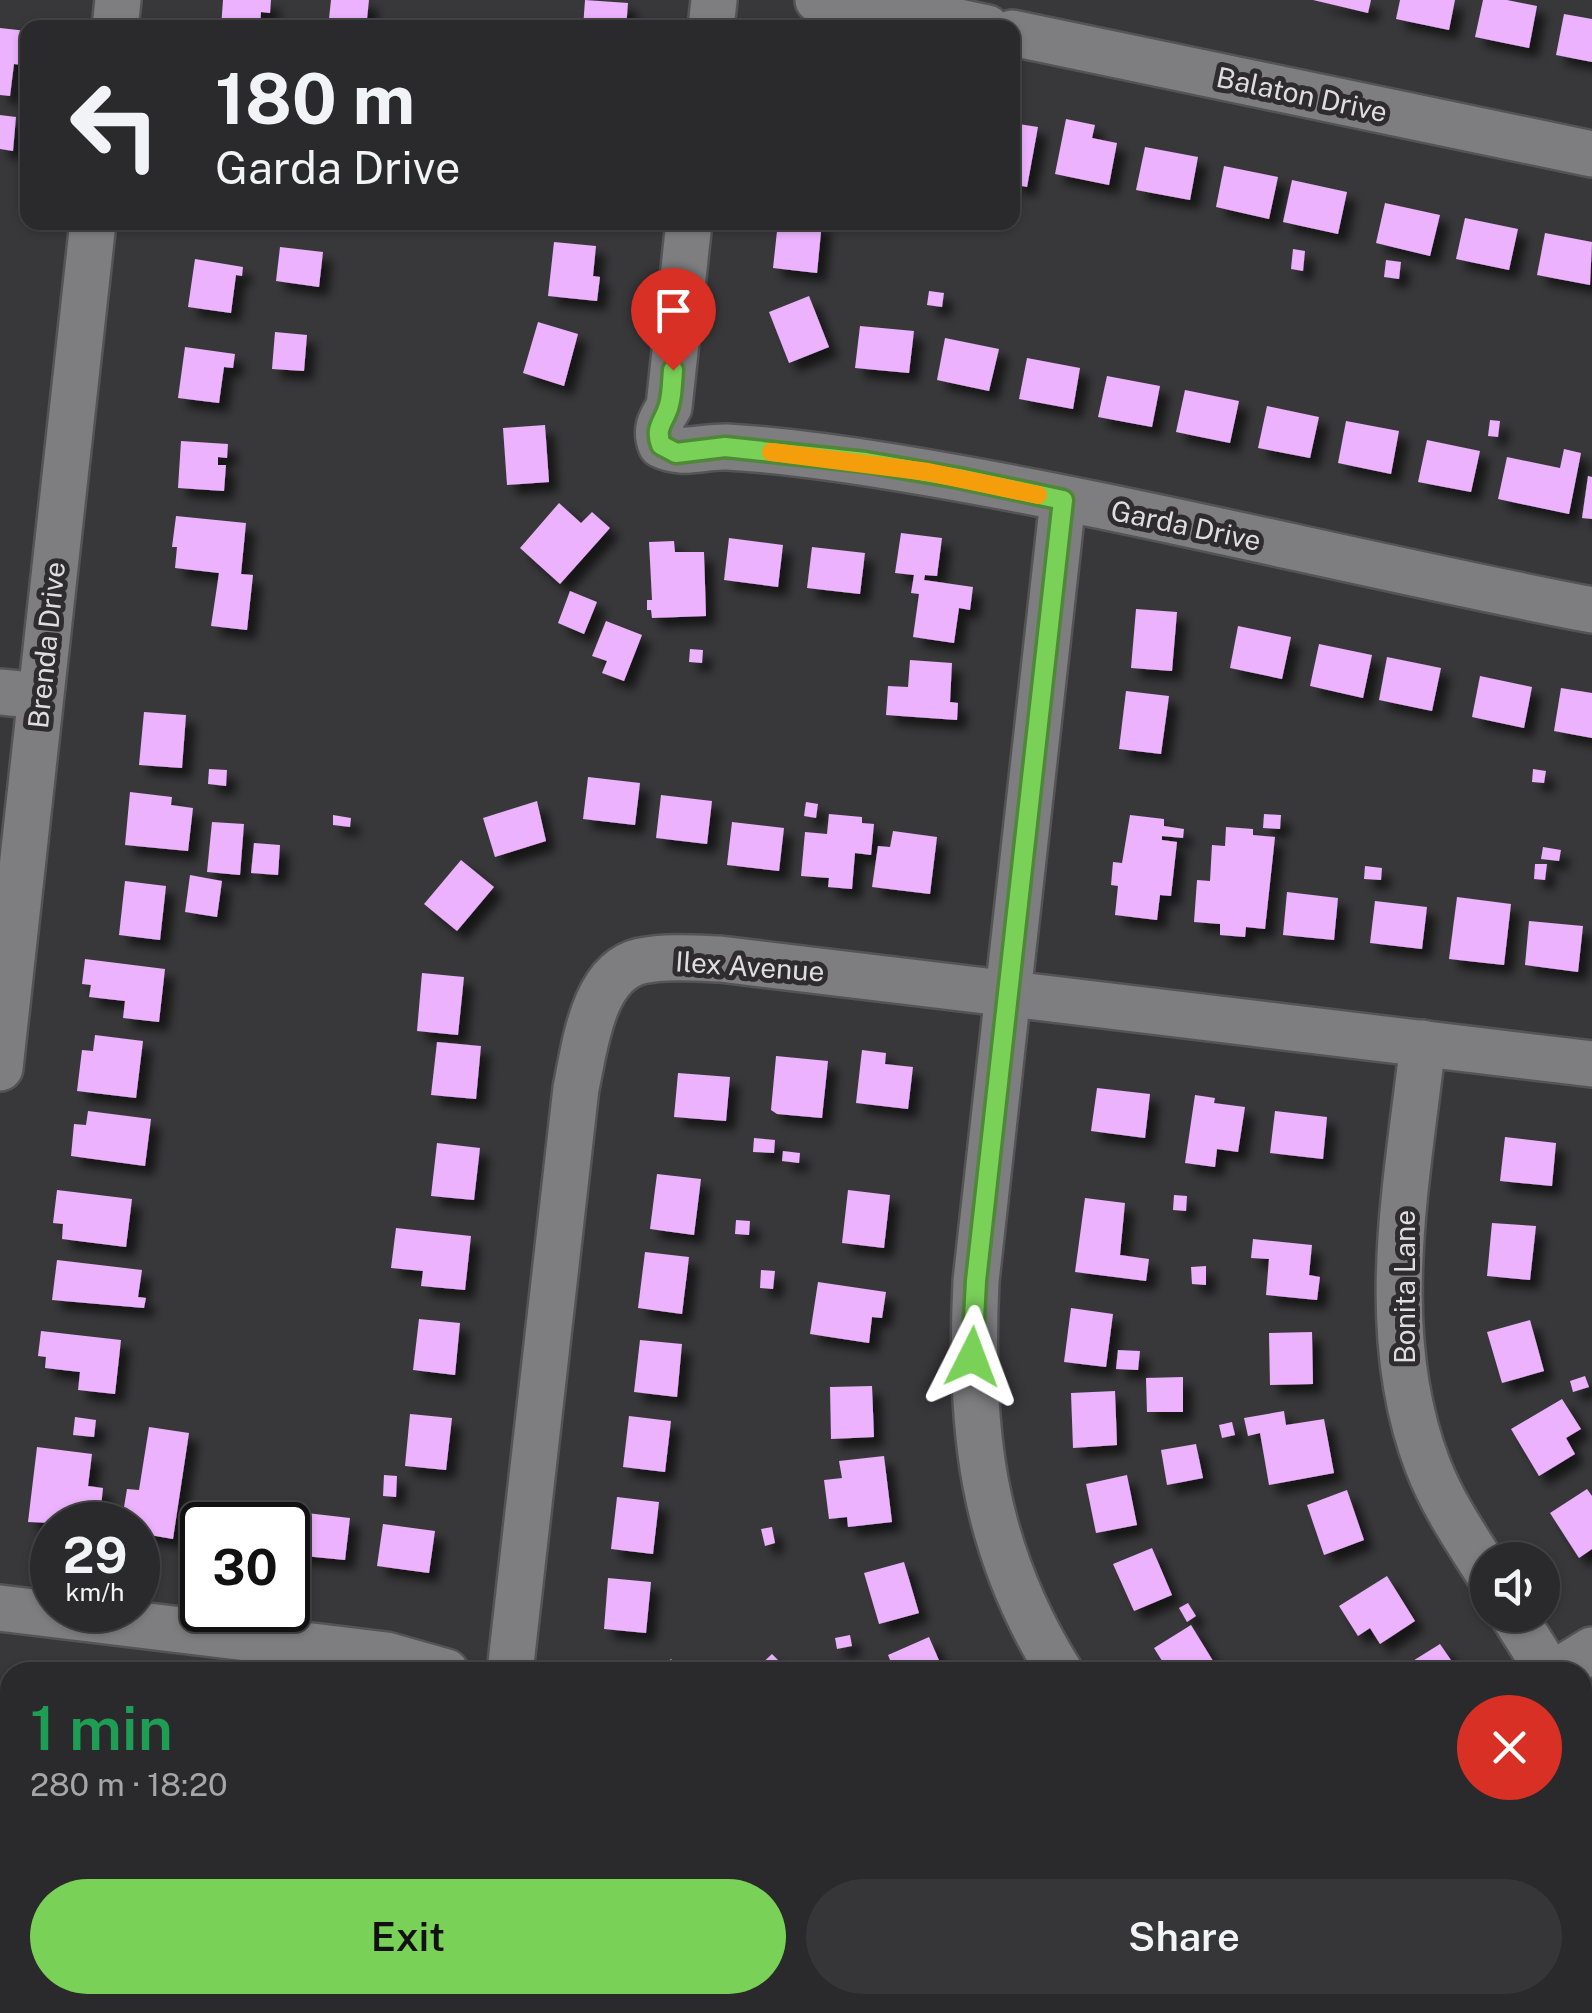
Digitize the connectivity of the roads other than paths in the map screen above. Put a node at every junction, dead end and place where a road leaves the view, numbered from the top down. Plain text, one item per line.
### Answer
1 (818, 0) edge
2 (949, 20) edge
3 (1020, 35) edge
4 (1592, 154) edge
5 (92, 230) edge
6 (688, 230) edge
7 (1063, 500) junction
8 (1592, 610) edge
9 (20, 694) edge
10 (1009, 993) junction
11 (1424, 1043) junction
12 (1592, 1064) edge
13 (0, 1068) edge
14 (1470, 1545) edge
15 (0, 1608) edge
16 (1526, 1632) edge
17 (408, 1662) edge
18 (511, 1662) edge
19 (1054, 1662) edge
20 (1546, 1662) edge

1 - 2 street
3 - 4 street, Balaton Drive
5 - 9 street, Brenda Drive
6 - 7 street, Garda Drive
7 - 8 street, Garda Drive
7 - 10 street
9 - 13 street, Brenda Drive
10 - 11 street, Ilex Avenue
10 - 18 street, Ilex Avenue
10 - 19 street
11 - 12 street, Ilex Avenue
11 - 14 street, Bonita Lane
15 - 17 street
16 - 20 street

